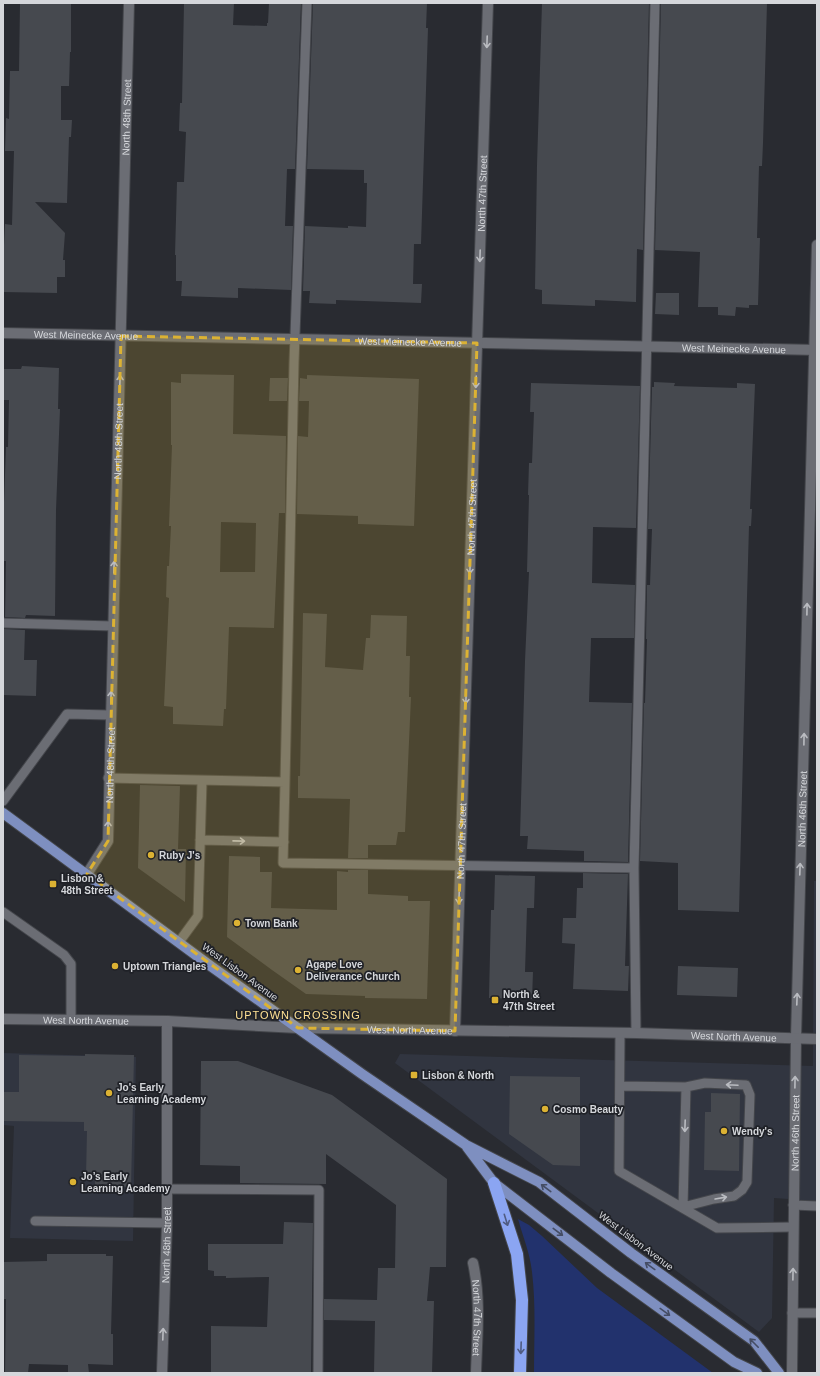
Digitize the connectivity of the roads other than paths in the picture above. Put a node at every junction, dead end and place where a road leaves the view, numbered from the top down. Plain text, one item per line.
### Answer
1 (129, 3) edge
2 (307, 3) edge
3 (488, 3) edge
4 (655, 3) edge
5 (817, 245) edge
6 (3, 334) edge
7 (121, 336) junction
8 (294, 340) junction
9 (477, 343) junction
10 (646, 346) junction
11 (815, 350) edge
12 (3, 623) edge
13 (113, 626) junction
14 (110, 715) junction
15 (108, 778) junction
16 (202, 781) junction
17 (285, 782) junction
18 (3, 800) edge
19 (3, 813) edge
20 (200, 840) junction
21 (284, 842) junction
22 (460, 866) junction
23 (634, 868) junction
24 (87, 874) junction
25 (3, 912) edge
26 (178, 942) junction
27 (3, 1019) edge
28 (71, 1020) junction
29 (167, 1021) junction
30 (298, 1028) junction
31 (455, 1031) junction
32 (620, 1033) junction
33 (636, 1033) junction
34 (796, 1038) junction
35 (817, 1039) edge
36 (620, 1086) junction
37 (686, 1086) junction
38 (466, 1145) junction
39 (494, 1183) junction
40 (166, 1189) junction
41 (793, 1205) junction
42 (817, 1206) edge
43 (683, 1207) junction
44 (35, 1221) dead end
45 (167, 1223) junction
46 (793, 1227) junction
47 (473, 1263) dead end
48 (792, 1314) junction
49 (817, 1314) edge
50 (162, 1373) edge
51 (318, 1373) edge
52 (476, 1373) edge
53 (520, 1373) edge
54 (757, 1373) edge
55 (779, 1373) edge
56 (792, 1373) edge

1 - 7 street, North 48th Street
2 - 8 lane
3 -> 9 street, North 47th Street
4 - 10 lane
5 - 11 street, North 46th Street
6 - 7 street, West Meinecke Avenue
7 - 8 street, West Meinecke Avenue
13 -> 7 street, North 48th Street
8 - 9 street, West Meinecke Avenue
8 - 17 lane
9 - 10 street, West Meinecke Avenue
9 -> 22 street, North 47th Street
10 - 11 street, West Meinecke Avenue
10 - 23 lane
34 -> 11 street, North 46th Street
12 - 13 lane
14 -> 13 street, North 48th Street
14 - 15 street, North 48th Street
14 - 18 lane
15 - 16 lane
24 -> 15 street, North 48th Street
16 - 17 lane
16 - 20 lane
17 - 21 lane
19 - 24 main road, West Lisbon Avenue
20 -> 21 lane
20 - 26 lane
21 - 22 lane
22 - 23 lane
22 -> 31 street, North 47th Street
23 - 33 lane
24 - 26 main road, West Lisbon Avenue
25 - 28 lane
26 - 30 main road, West Lisbon Avenue
27 - 28 street, West North Avenue
28 - 29 street, West North Avenue
29 - 30 street, West North Avenue
29 - 40 street, North 48th Street
30 - 31 street, West North Avenue
30 - 38 main road, West Lisbon Avenue
31 - 32 street, West North Avenue
32 - 33 street, West North Avenue
32 - 36 lane
33 - 34 street, West North Avenue
34 - 35 street, West North Avenue
41 -> 34 street, North 46th Street
36 - 37 lane
36 - 43 lane
37 -> 43 lane
43 -> 37 lane
38 - 39 main road, West Lisbon Avenue
55 -> 38 main road, West Lisbon Avenue
39 -> 53 highway
39 -> 54 main road, West Lisbon Avenue
40 - 45 street, North 48th Street
40 - 51 lane
41 - 42 lane
41 - 46 street, North 46th Street
43 - 46 lane
44 - 45 lane
50 -> 45 street, North 48th Street
48 -> 46 street, North 46th Street
47 - 52 street, North 47th Street
48 - 49 lane
48 - 56 street, North 46th Street

